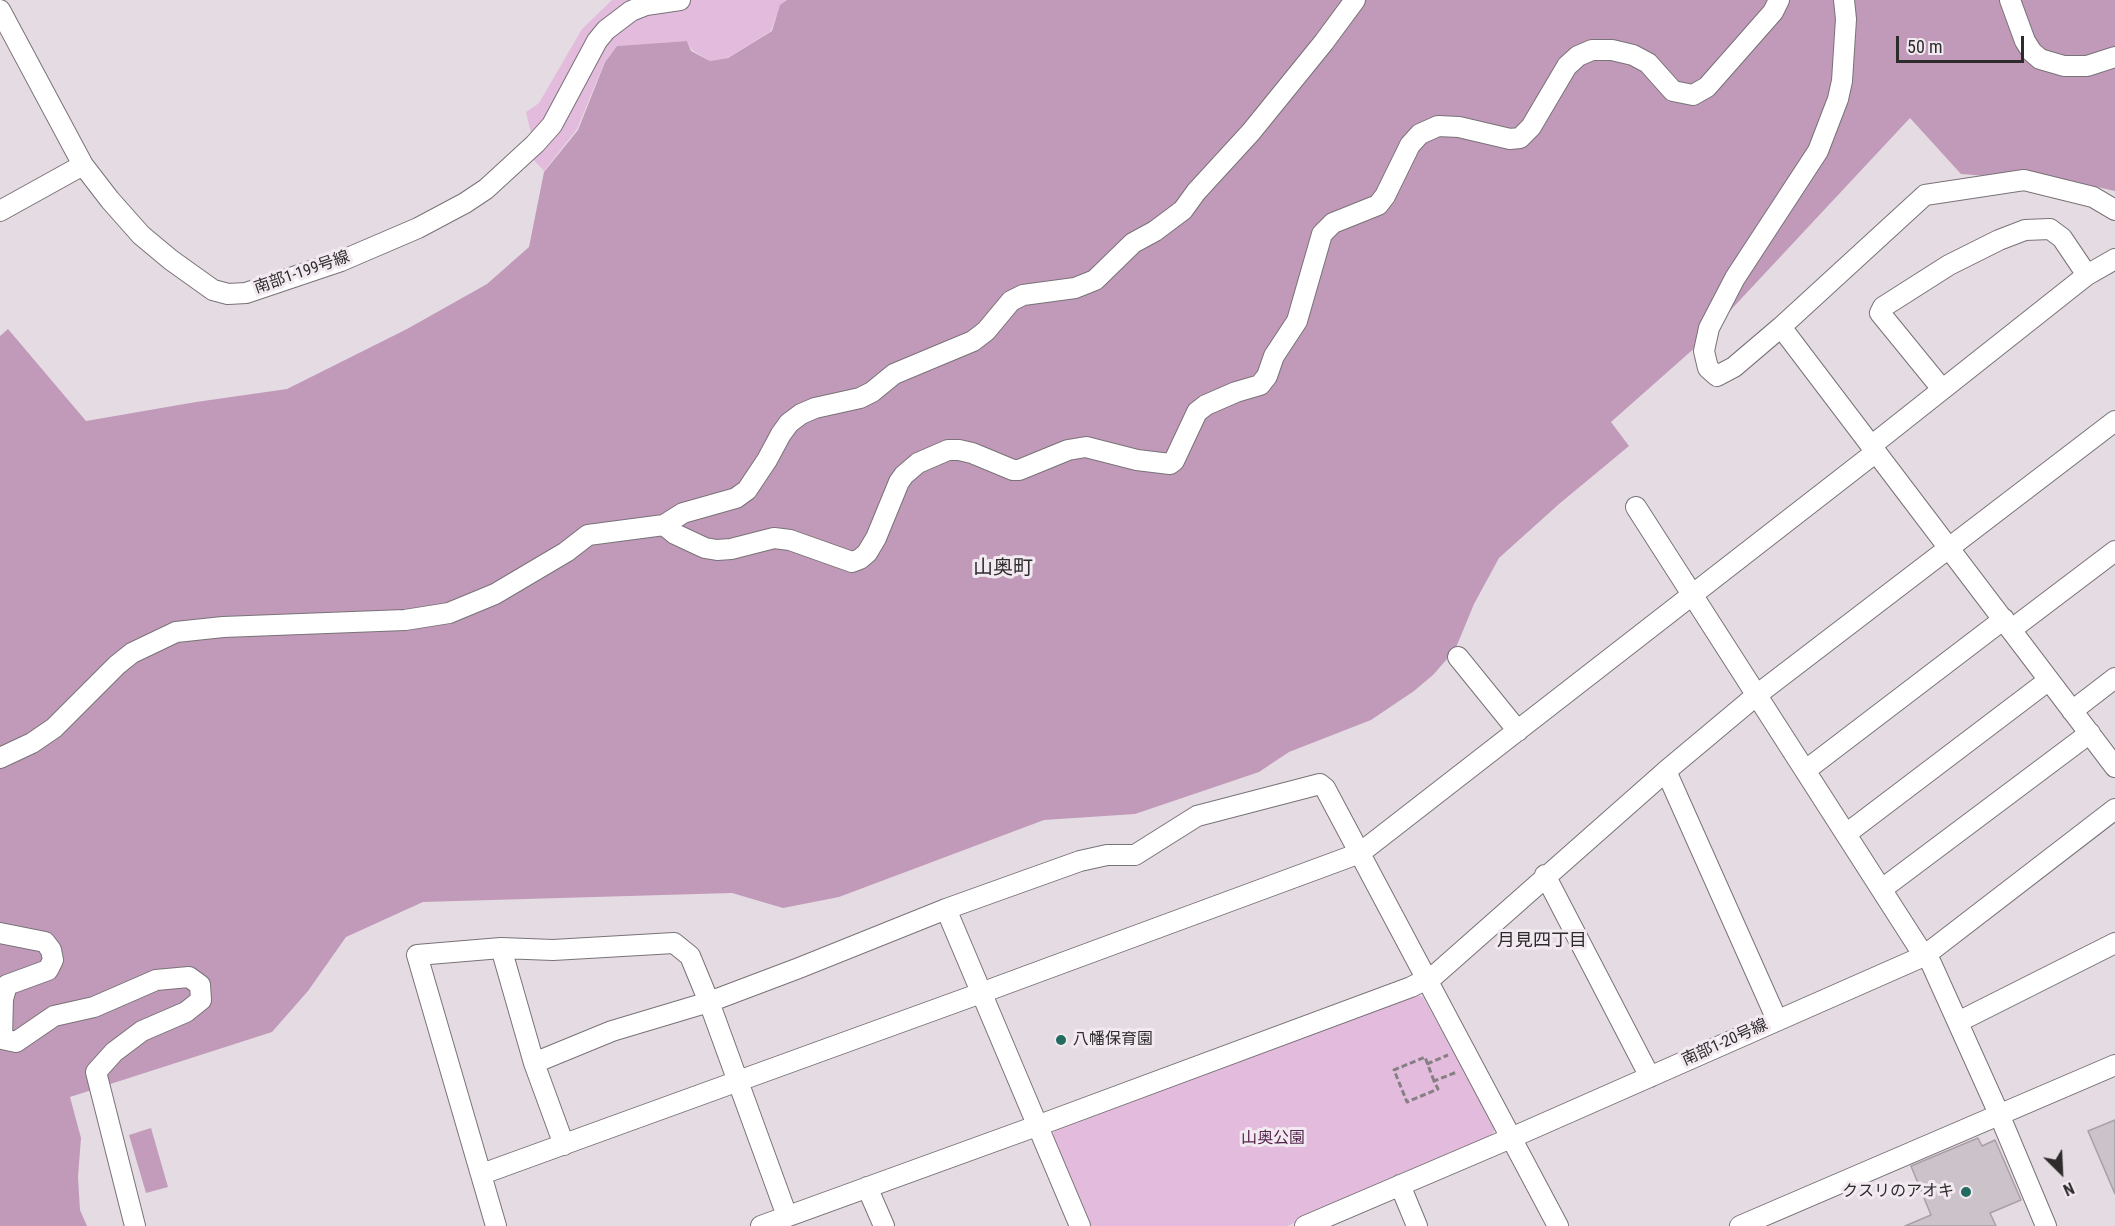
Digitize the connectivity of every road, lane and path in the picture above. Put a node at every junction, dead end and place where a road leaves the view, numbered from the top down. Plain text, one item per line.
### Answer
1 (680, 0) edge
2 (1355, 0) edge
3 (1779, 0) edge
4 (1844, 0) edge
5 (2010, 0) edge
6 (2, 17) edge
7 (2115, 57) edge
8 (83, 165) junction
9 (2115, 210) edge
10 (0, 211) edge
11 (2115, 260) edge
12 (2087, 275) junction
13 (1780, 327) junction
14 (1942, 389) junction
15 (2115, 421) edge
16 (1873, 449) junction
17 (1636, 507) dead end
18 (664, 525) junction
19 (1949, 548) junction
20 (2115, 551) edge
21 (1693, 593) junction
22 (2008, 624) junction
23 (1458, 657) dead end
24 (2115, 678) edge
25 (2049, 680) junction
26 (1758, 694) junction
27 (2072, 711) junction
28 (1518, 731) junction
29 (2090, 733) junction
30 (0, 758) edge
31 (2115, 767) edge
32 (1806, 770) junction
33 (1665, 771) junction
34 (2115, 809) edge
35 (1846, 834) junction
36 (1360, 853) junction
37 (1545, 875) junction
38 (1882, 889) junction
39 (946, 909) junction
40 (0, 933) edge
41 (2115, 943) edge
42 (501, 948) junction
43 (1924, 956) junction
44 (1426, 979) junction
45 (981, 993) junction
46 (709, 1002) junction
47 (1777, 1020) junction
48 (1958, 1022) junction
49 (534, 1063) junction
50 (1472, 1065) junction
51 (2115, 1065) edge
52 (1650, 1077) junction
53 (1434, 1081) junction
54 (736, 1082) junction
55 (1999, 1114) junction
56 (1038, 1126) junction
57 (1511, 1138) junction
58 (564, 1145) junction
59 (482, 1174) junction
60 (1400, 1185) junction
61 (867, 1187) junction
62 (787, 1216) junction
63 (1308, 1225) edge
64 (135, 1226) edge
65 (496, 1226) edge
66 (762, 1226) edge
67 (884, 1226) edge
68 (1080, 1226) edge
69 (1417, 1226) edge
70 (1558, 1226) edge
71 (1740, 1226) edge
72 (2046, 1226) edge

1 - 8 street, 南部1-199号線
2 - 18 street
3 - 18 street
4 - 13 street
5 - 7 street
6 - 8 street, 南部1-199号線
8 - 10 street
9 - 13 street
11 - 12 street
12 - 14 street
12 - 14 street
13 - 16 street
14 - 16 street
15 - 19 street
16 - 19 street
16 - 21 street
17 - 21 street
18 - 30 street
19 - 22 street
19 - 26 street
20 - 22 street
21 - 26 street
21 - 28 street
22 - 25 street
22 - 32 street
23 - 28 street
24 - 27 street
25 - 27 street
25 - 35 street
26 - 32 street
26 - 33 street
27 - 29 street
28 - 36 street
29 - 31 street
29 - 38 street
32 - 35 street
33 - 37 street
33 - 47 street
34 - 43 street, 南部1-20号線
35 - 38 street
36 - 39 street
36 - 44 street
36 - 45 street
37 - 44 street
37 - 52 street
38 - 43 street
39 - 45 street
39 - 46 street
40 - 64 street
41 - 48 street
42 - 46 street
42 - 49 street
42 - 59 street
43 - 47 street, 南部1-20号線
43 - 48 street
44 - 50 street
44 - 56 street
45 - 54 street
45 - 56 street
46 - 49 street
46 - 54 street
47 - 52 street, 南部1-20号線
48 - 55 street
49 - 58 street
50 - 53 path
50 - 57 street
51 - 55 street
52 - 57 street, 南部1-20号線
53 - 53 path
54 - 58 street
54 - 62 street
55 - 71 street
55 - 72 street
56 - 61 street
56 - 68 street
57 - 60 street, 南部1-20号線
57 - 70 street
58 - 59 street
59 - 65 street
60 - 63 street, 南部1-20号線
60 - 69 street
61 - 62 street
61 - 67 street
62 - 66 street

